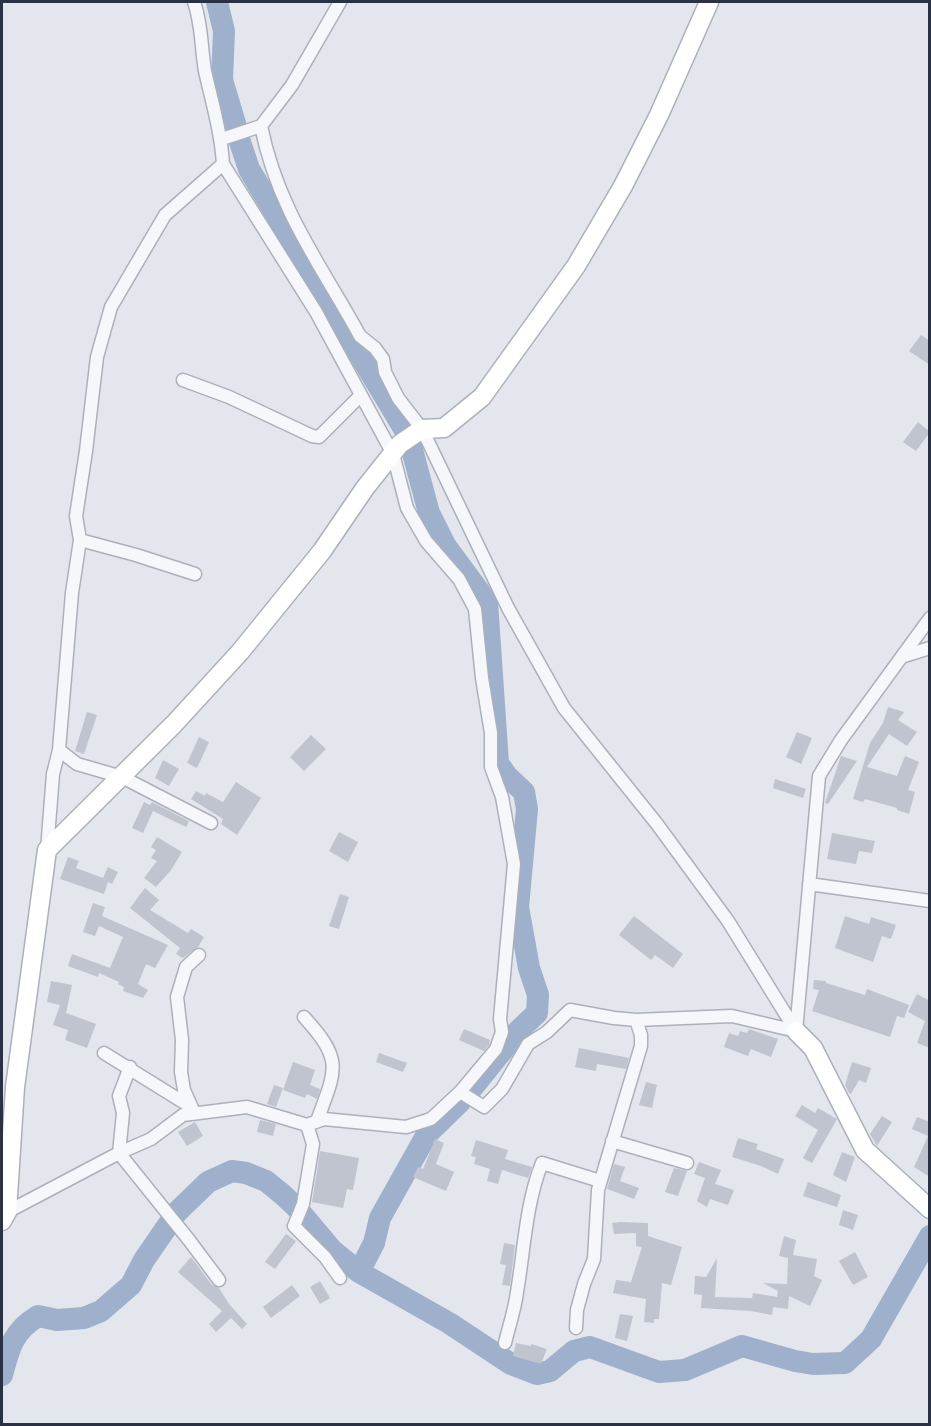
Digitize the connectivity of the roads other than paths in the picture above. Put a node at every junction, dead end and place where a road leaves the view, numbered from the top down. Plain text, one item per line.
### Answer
1 (194, 2) edge
2 (340, 2) edge
3 (709, 2) edge
4 (261, 126) junction
5 (222, 139) junction
6 (223, 164) junction
7 (183, 380) dead end
8 (361, 395) junction
9 (422, 429) junction
10 (393, 454) junction
11 (80, 540) junction
12 (195, 574) dead end
13 (930, 618) edge
14 (930, 648) edge
15 (904, 656) junction
16 (59, 750) junction
17 (122, 777) junction
18 (211, 823) dead end
19 (46, 850) junction
20 (809, 884) junction
21 (930, 901) edge
22 (199, 955) dead end
23 (304, 1017) dead end
24 (636, 1020) junction
25 (796, 1031) junction
26 (104, 1053) dead end
27 (130, 1067) junction
28 (460, 1092) junction
29 (196, 1110) junction
30 (312, 1123) junction
31 (612, 1141) junction
32 (119, 1153) junction
33 (687, 1164) dead end
34 (600, 1181) junction
35 (930, 1209) edge
36 (4, 1216) edge
37 (340, 1278) dead end
38 (219, 1280) dead end
39 (576, 1328) dead end
40 (504, 1343) dead end

1 - 5 street
2 - 4 street
3 - 9 street
4 - 5 street
4 - 9 street
5 - 6 street
6 - 8 street
6 - 11 street
7 - 8 street
8 - 10 street
9 - 10 street
9 - 25 street
10 - 17 street
10 - 28 street
11 - 12 street
11 - 16 street
13 - 15 street
14 - 15 street
15 - 20 street
16 - 17 street
16 - 19 street
17 - 18 street
17 - 19 street
19 - 36 street
20 - 21 street
20 - 25 street
22 - 29 street
23 - 30 street
24 - 25 street
24 - 28 street
24 - 31 street
25 - 35 street
26 - 27 street
27 - 29 street
27 - 32 street
28 - 30 street
29 - 30 street
29 - 32 street
30 - 37 street
31 - 33 street
31 - 34 street
32 - 36 street
32 - 38 street
34 - 39 street
34 - 40 street

